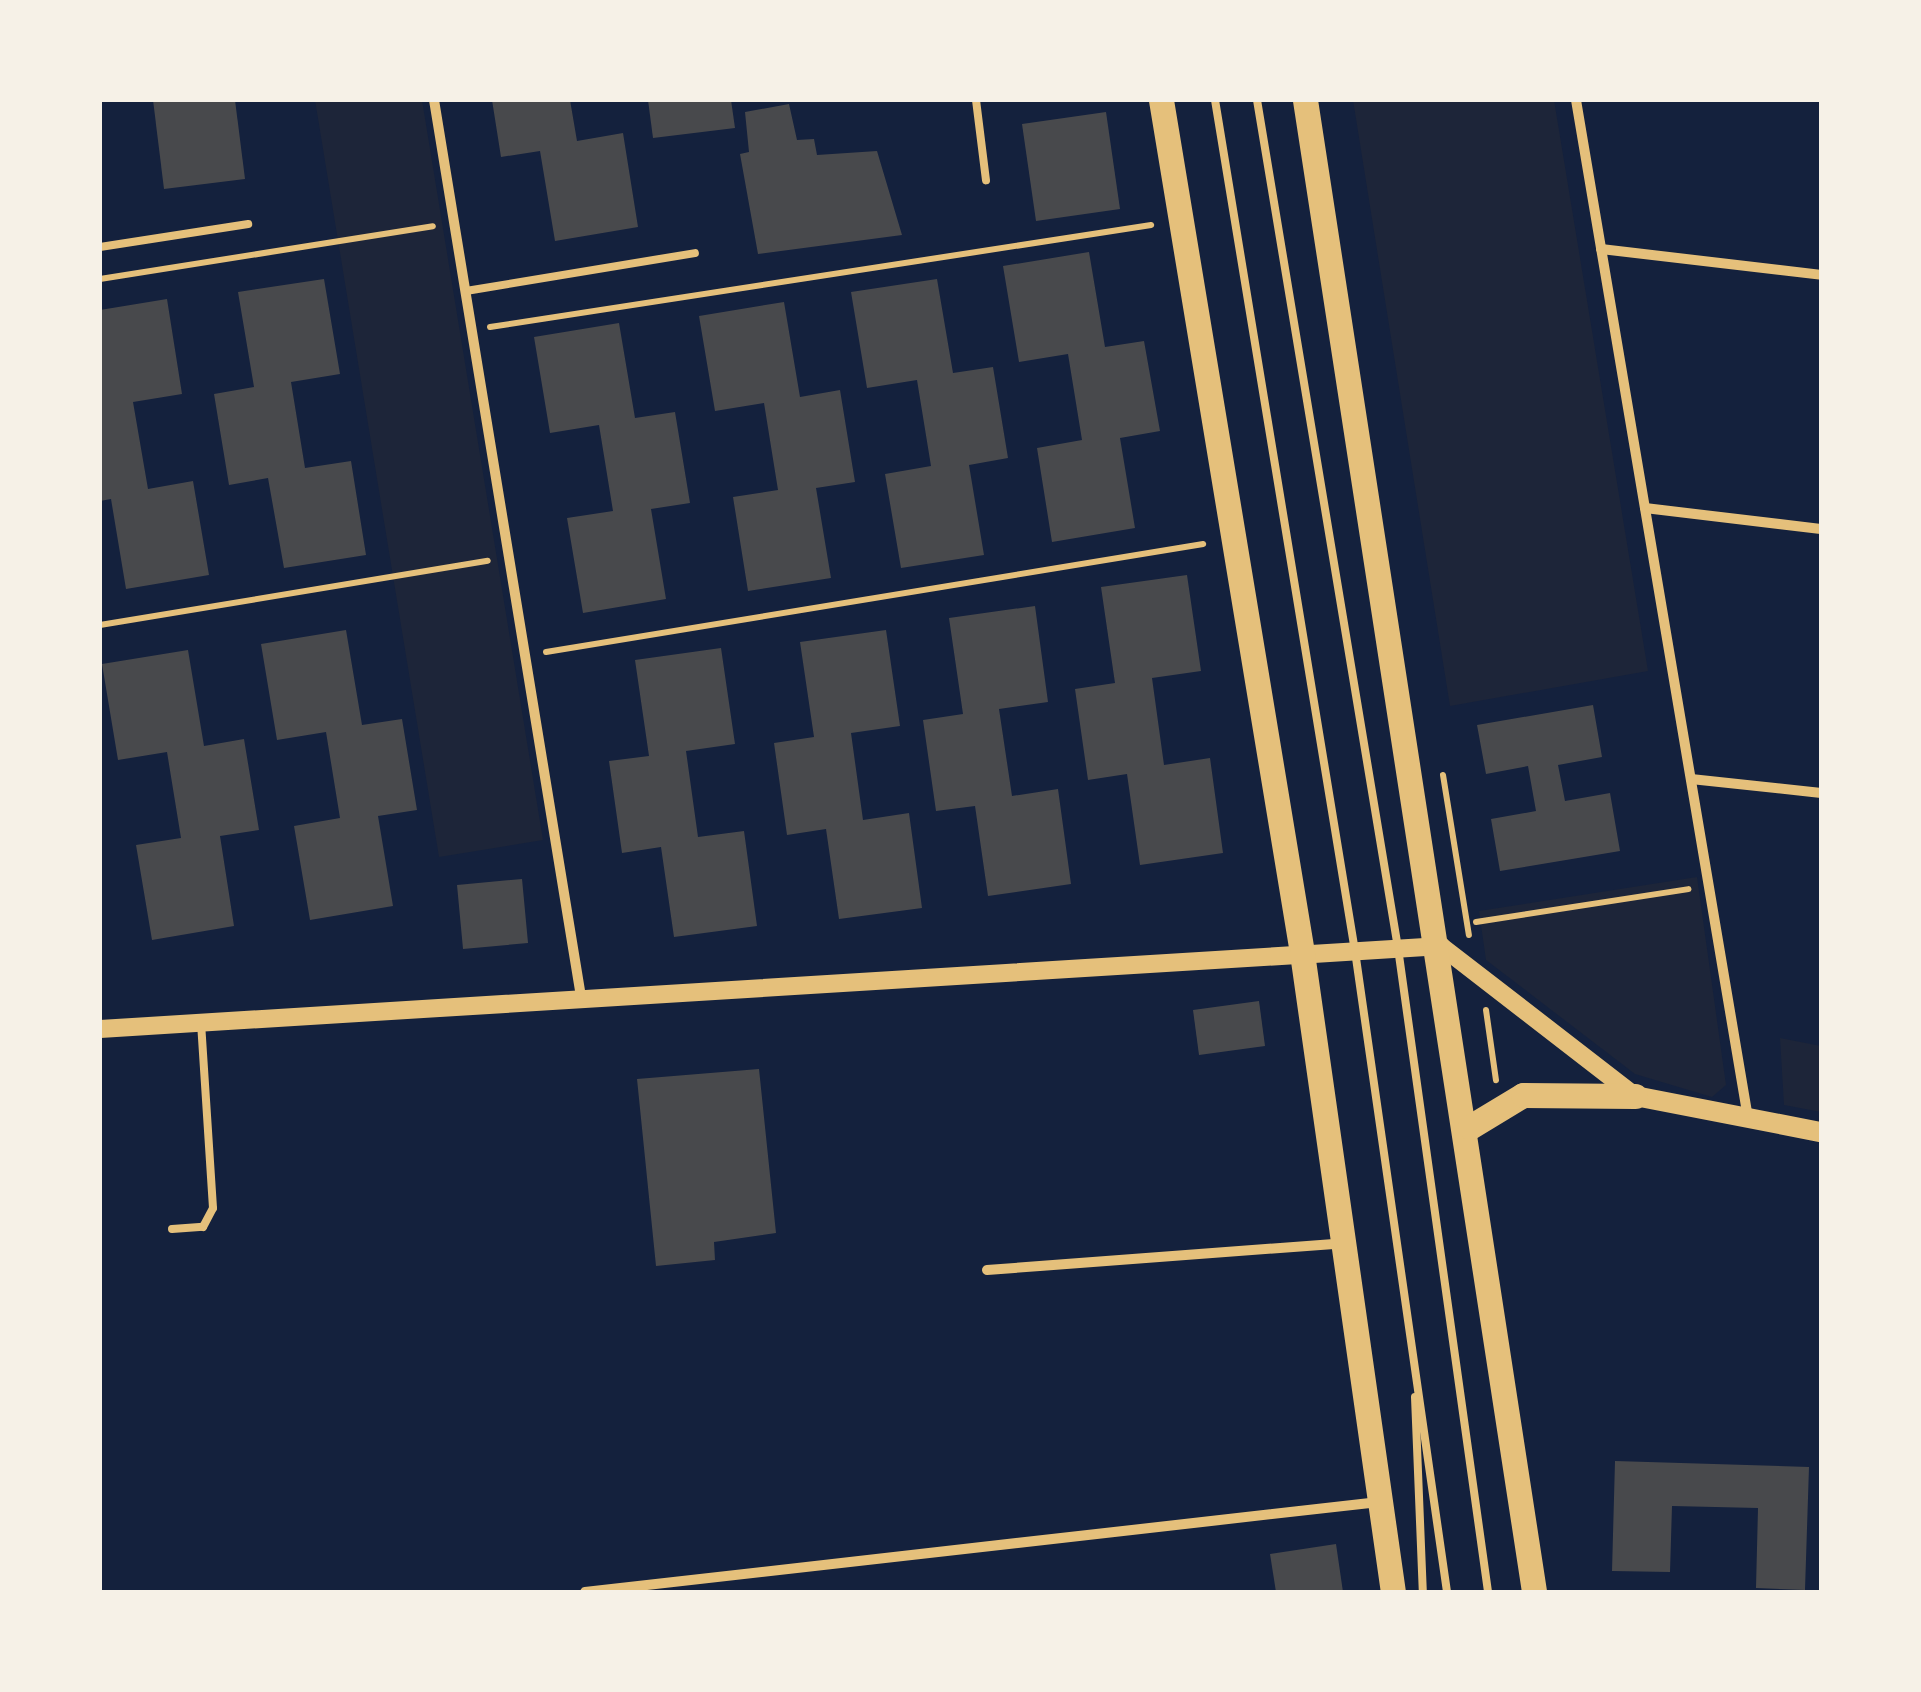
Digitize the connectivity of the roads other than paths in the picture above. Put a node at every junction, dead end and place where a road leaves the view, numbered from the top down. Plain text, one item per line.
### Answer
1 (434, 100) edge
2 (976, 100) edge
3 (1161, 100) edge
4 (1215, 100) edge
5 (1257, 100) edge
6 (1305, 100) edge
7 (1576, 100) edge
8 (986, 180) dead end
9 (248, 224) dead end
10 (100, 247) edge
11 (1601, 250) junction
12 (695, 253) dead end
13 (1821, 275) edge
14 (466, 291) junction
15 (1645, 508) junction
16 (1821, 529) edge
17 (1691, 778) junction
18 (1821, 793) edge
19 (1442, 946) junction
20 (1398, 948) junction
21 (1355, 950) junction
22 (1302, 952) junction
23 (581, 997) junction
24 (200, 1022) junction
25 (100, 1029) edge
26 (1635, 1096) junction
27 (1748, 1118) junction
28 (1470, 1127) junction
29 (1821, 1132) edge
30 (172, 1229) dead end
31 (1345, 1243) junction
32 (987, 1270) dead end
33 (1415, 1368) junction
34 (1380, 1502) junction
35 (585, 1592) edge
36 (1393, 1592) edge
37 (1422, 1592) edge
38 (1447, 1592) edge
39 (1488, 1592) edge
40 (1534, 1592) edge

1 - 14 street
2 - 8 lane
3 - 22 main road
4 - 21 lane
5 - 20 lane
6 - 19 main road
7 - 11 street
9 - 10 lane
11 - 13 street
11 - 15 street
12 - 14 lane
14 - 23 street
15 - 16 street
15 - 17 street
17 - 18 street
17 - 27 street
19 - 20 street
19 - 26 street
19 - 28 main road
20 - 21 street
20 - 39 lane
21 - 22 street
21 - 33 lane
22 - 23 street
22 - 31 main road
23 - 24 street
24 - 25 street
24 - 30 lane
26 - 27 main road
26 - 28 main road
27 - 29 main road
28 - 40 main road
31 - 32 street
31 - 34 main road
33 - 37 lane
33 - 38 lane
34 - 35 street
34 - 36 main road

